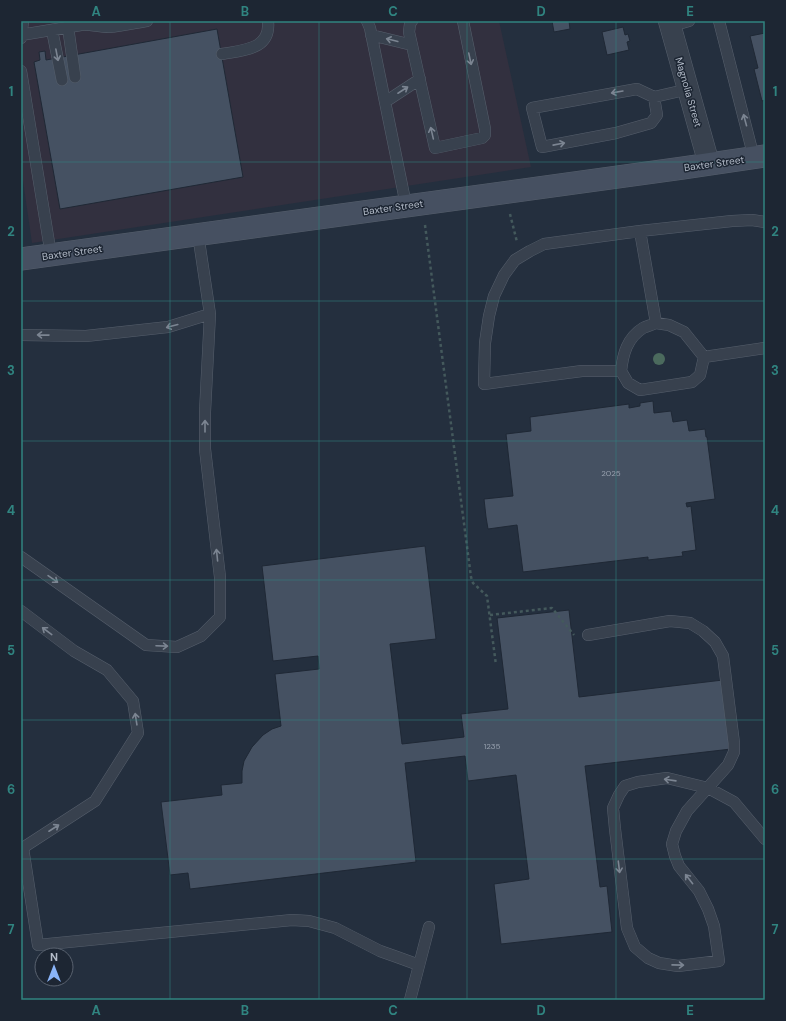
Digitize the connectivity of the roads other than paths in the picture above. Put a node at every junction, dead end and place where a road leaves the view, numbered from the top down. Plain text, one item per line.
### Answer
1 (23, 21) edge
2 (147, 21) edge
3 (268, 21) edge
4 (367, 21) edge
5 (412, 21) edge
6 (462, 21) edge
7 (719, 21) edge
8 (676, 23) edge
9 (68, 27) junction
10 (52, 30) junction
11 (21, 35) edge
12 (371, 35) junction
13 (21, 38) edge
14 (412, 45) junction
15 (222, 54) dead end
16 (21, 71) edge
17 (75, 77) dead end
18 (420, 79) junction
19 (62, 80) dead end
20 (689, 89) junction
21 (654, 97) junction
22 (385, 102) junction
23 (760, 157) edge
24 (709, 164) junction
25 (406, 205) junction
26 (765, 222) edge
27 (640, 231) junction
28 (198, 234) junction
29 (51, 255) junction
30 (21, 259) edge
31 (210, 314) junction
32 (656, 323) junction
33 (21, 335) edge
34 (765, 348) edge
35 (704, 357) junction
36 (620, 371) junction
37 (21, 557) edge
38 (21, 611) edge
39 (588, 635) road end
40 (708, 788) junction
41 (765, 839) edge
42 (22, 848) edge
43 (429, 927) dead end
44 (419, 965) junction
45 (410, 1000) edge

1 - 11 lane
2 - 9 lane
3 - 15 lane
4 - 12 lane
5 - 14 lane
6 -> 18 lane
23 -> 7 lane
8 - 20 street, Magnolia Street
9 - 10 lane
9 - 17 lane
10 - 11 lane
10 -> 19 lane
11 - 13 lane
14 -> 12 lane
12 - 22 lane
14 - 18 lane
16 - 29 lane
22 -> 18 lane
20 - 21 lane
20 - 24 street, Magnolia Street
21 -> 21 lane
22 - 25 lane
23 - 24 main road, Baxter Street
24 - 25 main road, Baxter Street
25 - 28 main road, Baxter Street
26 - 27 lane
27 - 32 lane
27 - 36 lane
28 - 29 main road, Baxter Street
28 - 31 lane
29 - 30 main road, Baxter Street
31 -> 33 lane
37 -> 31 lane
32 - 35 lane
32 - 36 lane
34 - 35 lane
35 - 36 lane
42 -> 38 lane
39 - 40 lane
40 -> 40 lane
40 - 41 lane
42 - 44 lane
43 - 44 lane
44 - 45 lane

